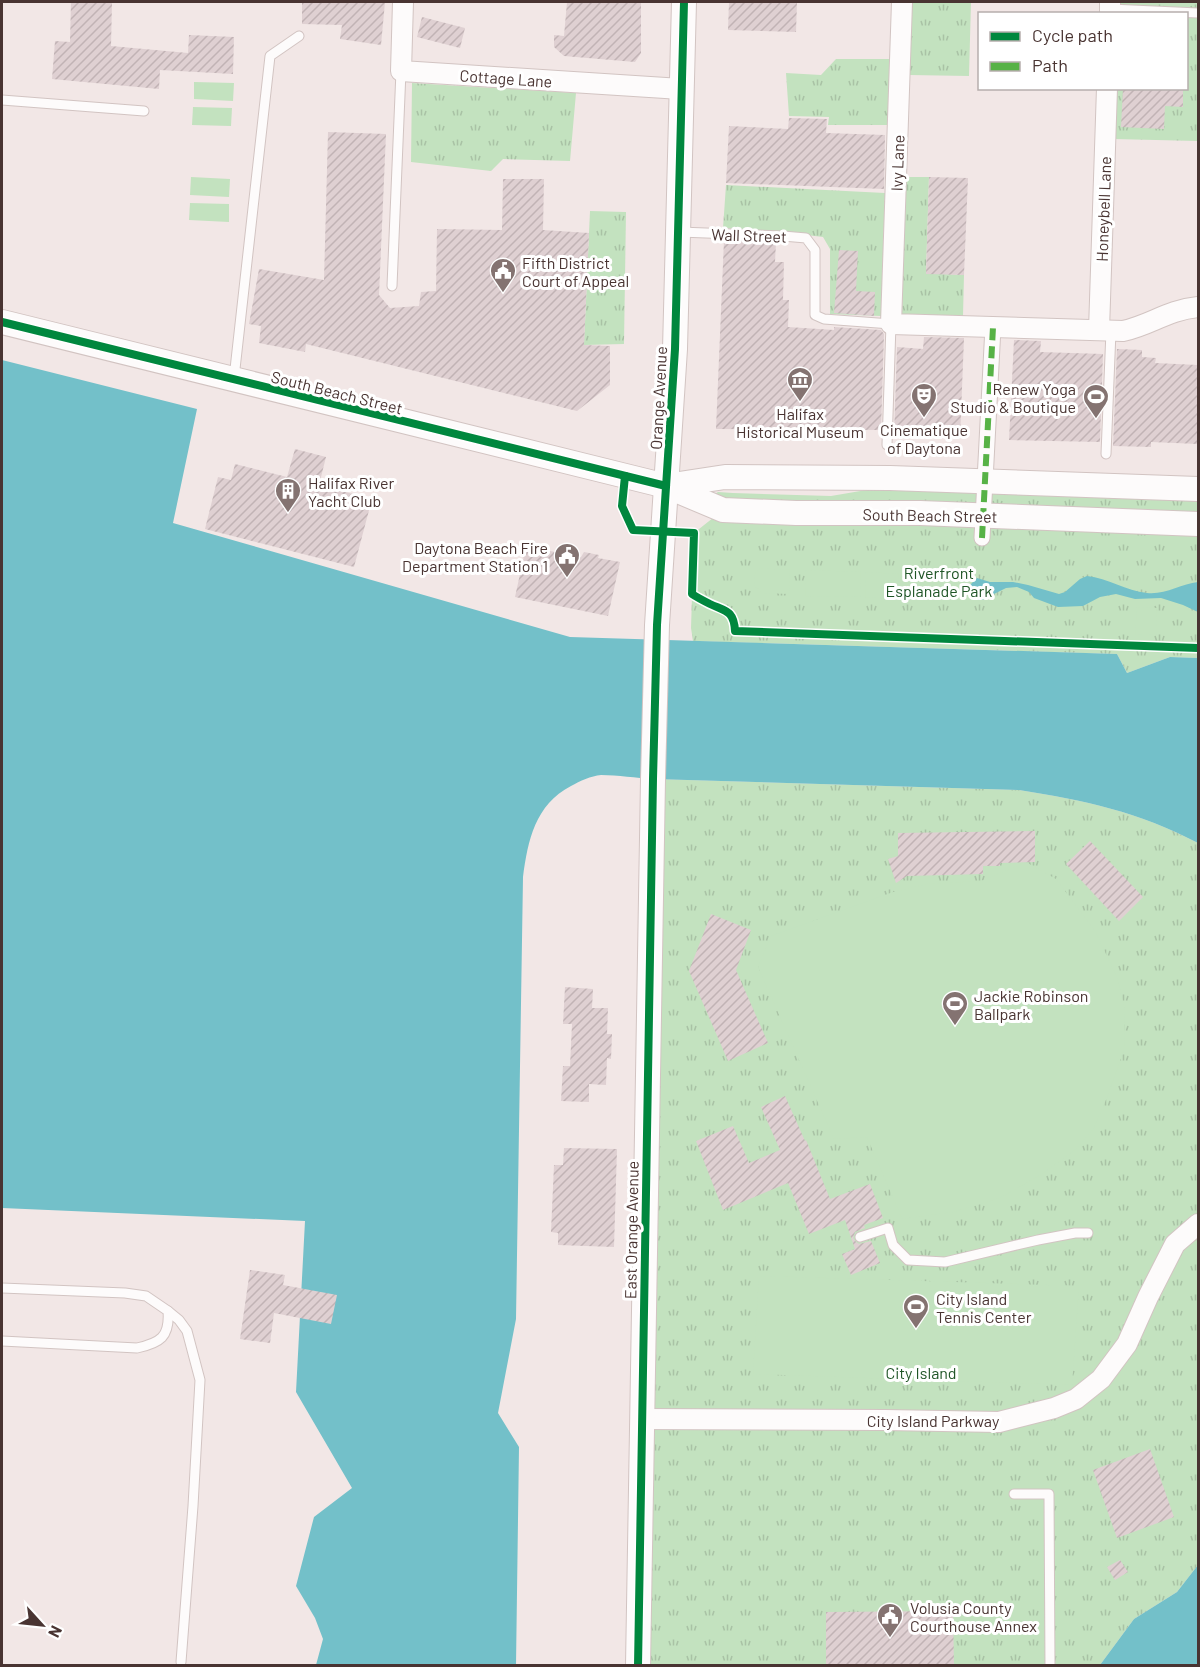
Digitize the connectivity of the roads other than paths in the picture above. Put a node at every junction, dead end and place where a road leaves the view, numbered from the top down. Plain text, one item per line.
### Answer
1 (403, 2) edge
2 (684, 2) edge
3 (902, 2) edge
4 (1110, 8) edge
5 (1180, 12) edge
6 (299, 36) dead end
7 (401, 71) junction
8 (681, 89) junction
9 (1107, 90) edge
10 (2, 100) edge
11 (144, 111) dead end
12 (678, 232) junction
13 (392, 286) dead end
14 (1198, 308) edge
15 (2, 322) edge
16 (891, 324) junction
17 (993, 327) junction
18 (1105, 331) junction
19 (234, 380) junction
20 (887, 445) dead end
21 (1106, 454) dead end
22 (985, 481) junction
23 (666, 486) junction
24 (1198, 489) edge
25 (1198, 524) edge
26 (983, 526) junction
27 (652, 795) joint
28 (1198, 1224) edge
29 (1088, 1233) dead end
30 (860, 1237) dead end
31 (2, 1288) edge
32 (168, 1311) junction
33 (2, 1341) edge
34 (641, 1419) junction
35 (1014, 1494) dead end
36 (181, 1662) dead end
37 (638, 1663) edge
38 (1050, 1665) edge

1 - 7 street
2 - 8 street, Orange Avenue
3 - 16 street, Ivy Lane
4 - 5 lane
6 - 19 lane
7 - 8 street, Cottage Lane
7 - 13 lane
8 - 12 street, Orange Avenue
9 - 18 street, Honeybell Lane
10 - 11 lane
12 - 16 lane, Wall Street
12 - 23 street, Orange Avenue
14 - 18 street
15 - 19 street, South Beach Street
16 - 17 street
16 - 20 lane, Ivy Lane
17 - 18 street
17 - 22 street
18 - 21 lane
19 - 23 street, South Beach Street
22 - 23 street, South Beach Street
22 - 24 street, South Beach Street
22 - 26 street
23 - 26 street, South Beach Street
23 - 27 street, Orange Avenue
25 - 26 street, South Beach Street
27 - 34 street, East Orange Avenue
28 - 34 street, City Island Parkway
29 - 30 lane
31 - 32 lane
32 - 33 lane
32 - 36 lane
34 - 37 street, East Orange Avenue
35 - 38 lane

